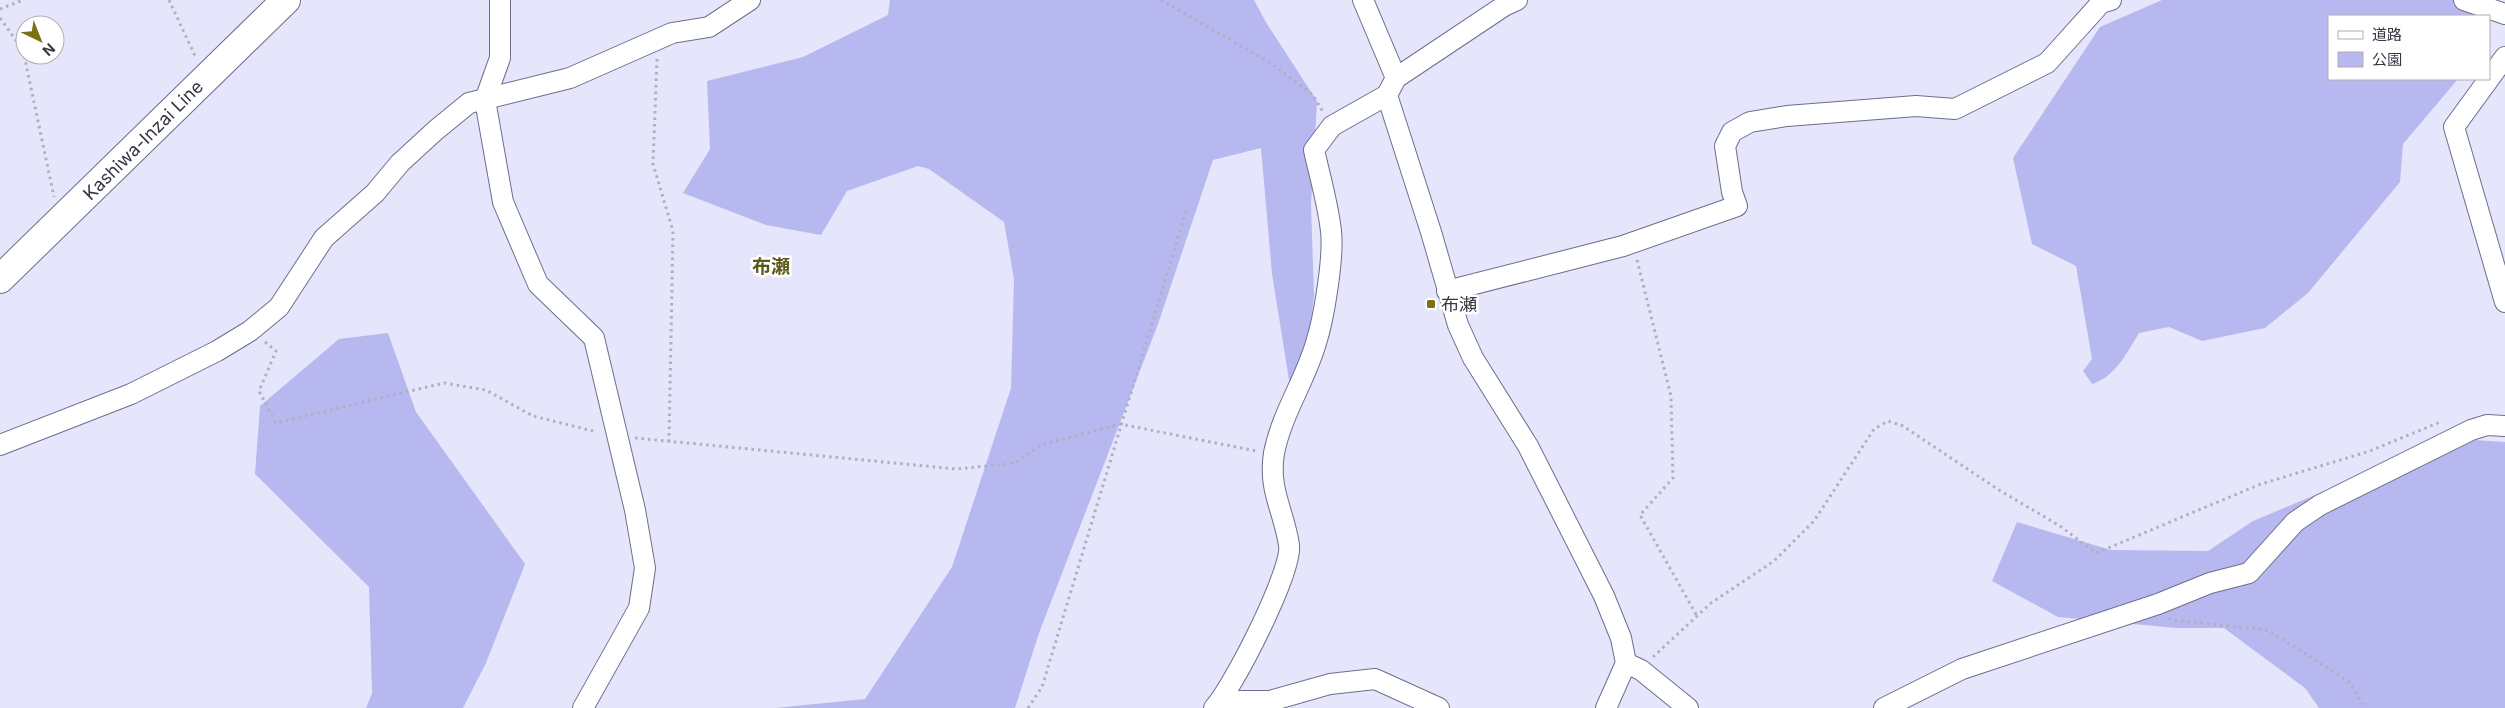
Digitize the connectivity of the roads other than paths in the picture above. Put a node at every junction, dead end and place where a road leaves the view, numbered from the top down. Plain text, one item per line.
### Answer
1 (286, 0) edge
2 (500, 0) edge
3 (750, 0) edge
4 (1363, 0) edge
5 (1517, 0) edge
6 (2111, 0) edge
7 (2464, 0) edge
8 (2505, 14) edge
9 (2505, 57) edge
10 (2490, 78) edge
11 (2488, 80) edge
12 (1392, 86) junction
13 (486, 100) junction
14 (0, 279) edge
15 (1447, 291) junction
16 (2505, 302) edge
17 (2505, 426) edge
18 (0, 445) edge
19 (1634, 666) junction
20 (1218, 705) edge
21 (583, 708) edge
22 (1439, 708) edge
23 (1606, 708) edge
24 (1688, 708) edge
25 (1884, 708) edge

1 - 14 main road, Kashiwa-Inzai Line
2 - 13 street
3 - 13 street
4 - 12 street
5 - 12 street
6 - 15 street
7 - 8 street
9 - 10 street
11 - 16 street
12 - 15 street
12 - 20 street
13 - 18 street
13 - 21 street
15 - 19 street
17 - 25 street
19 - 23 street
19 - 24 street
20 - 22 street

